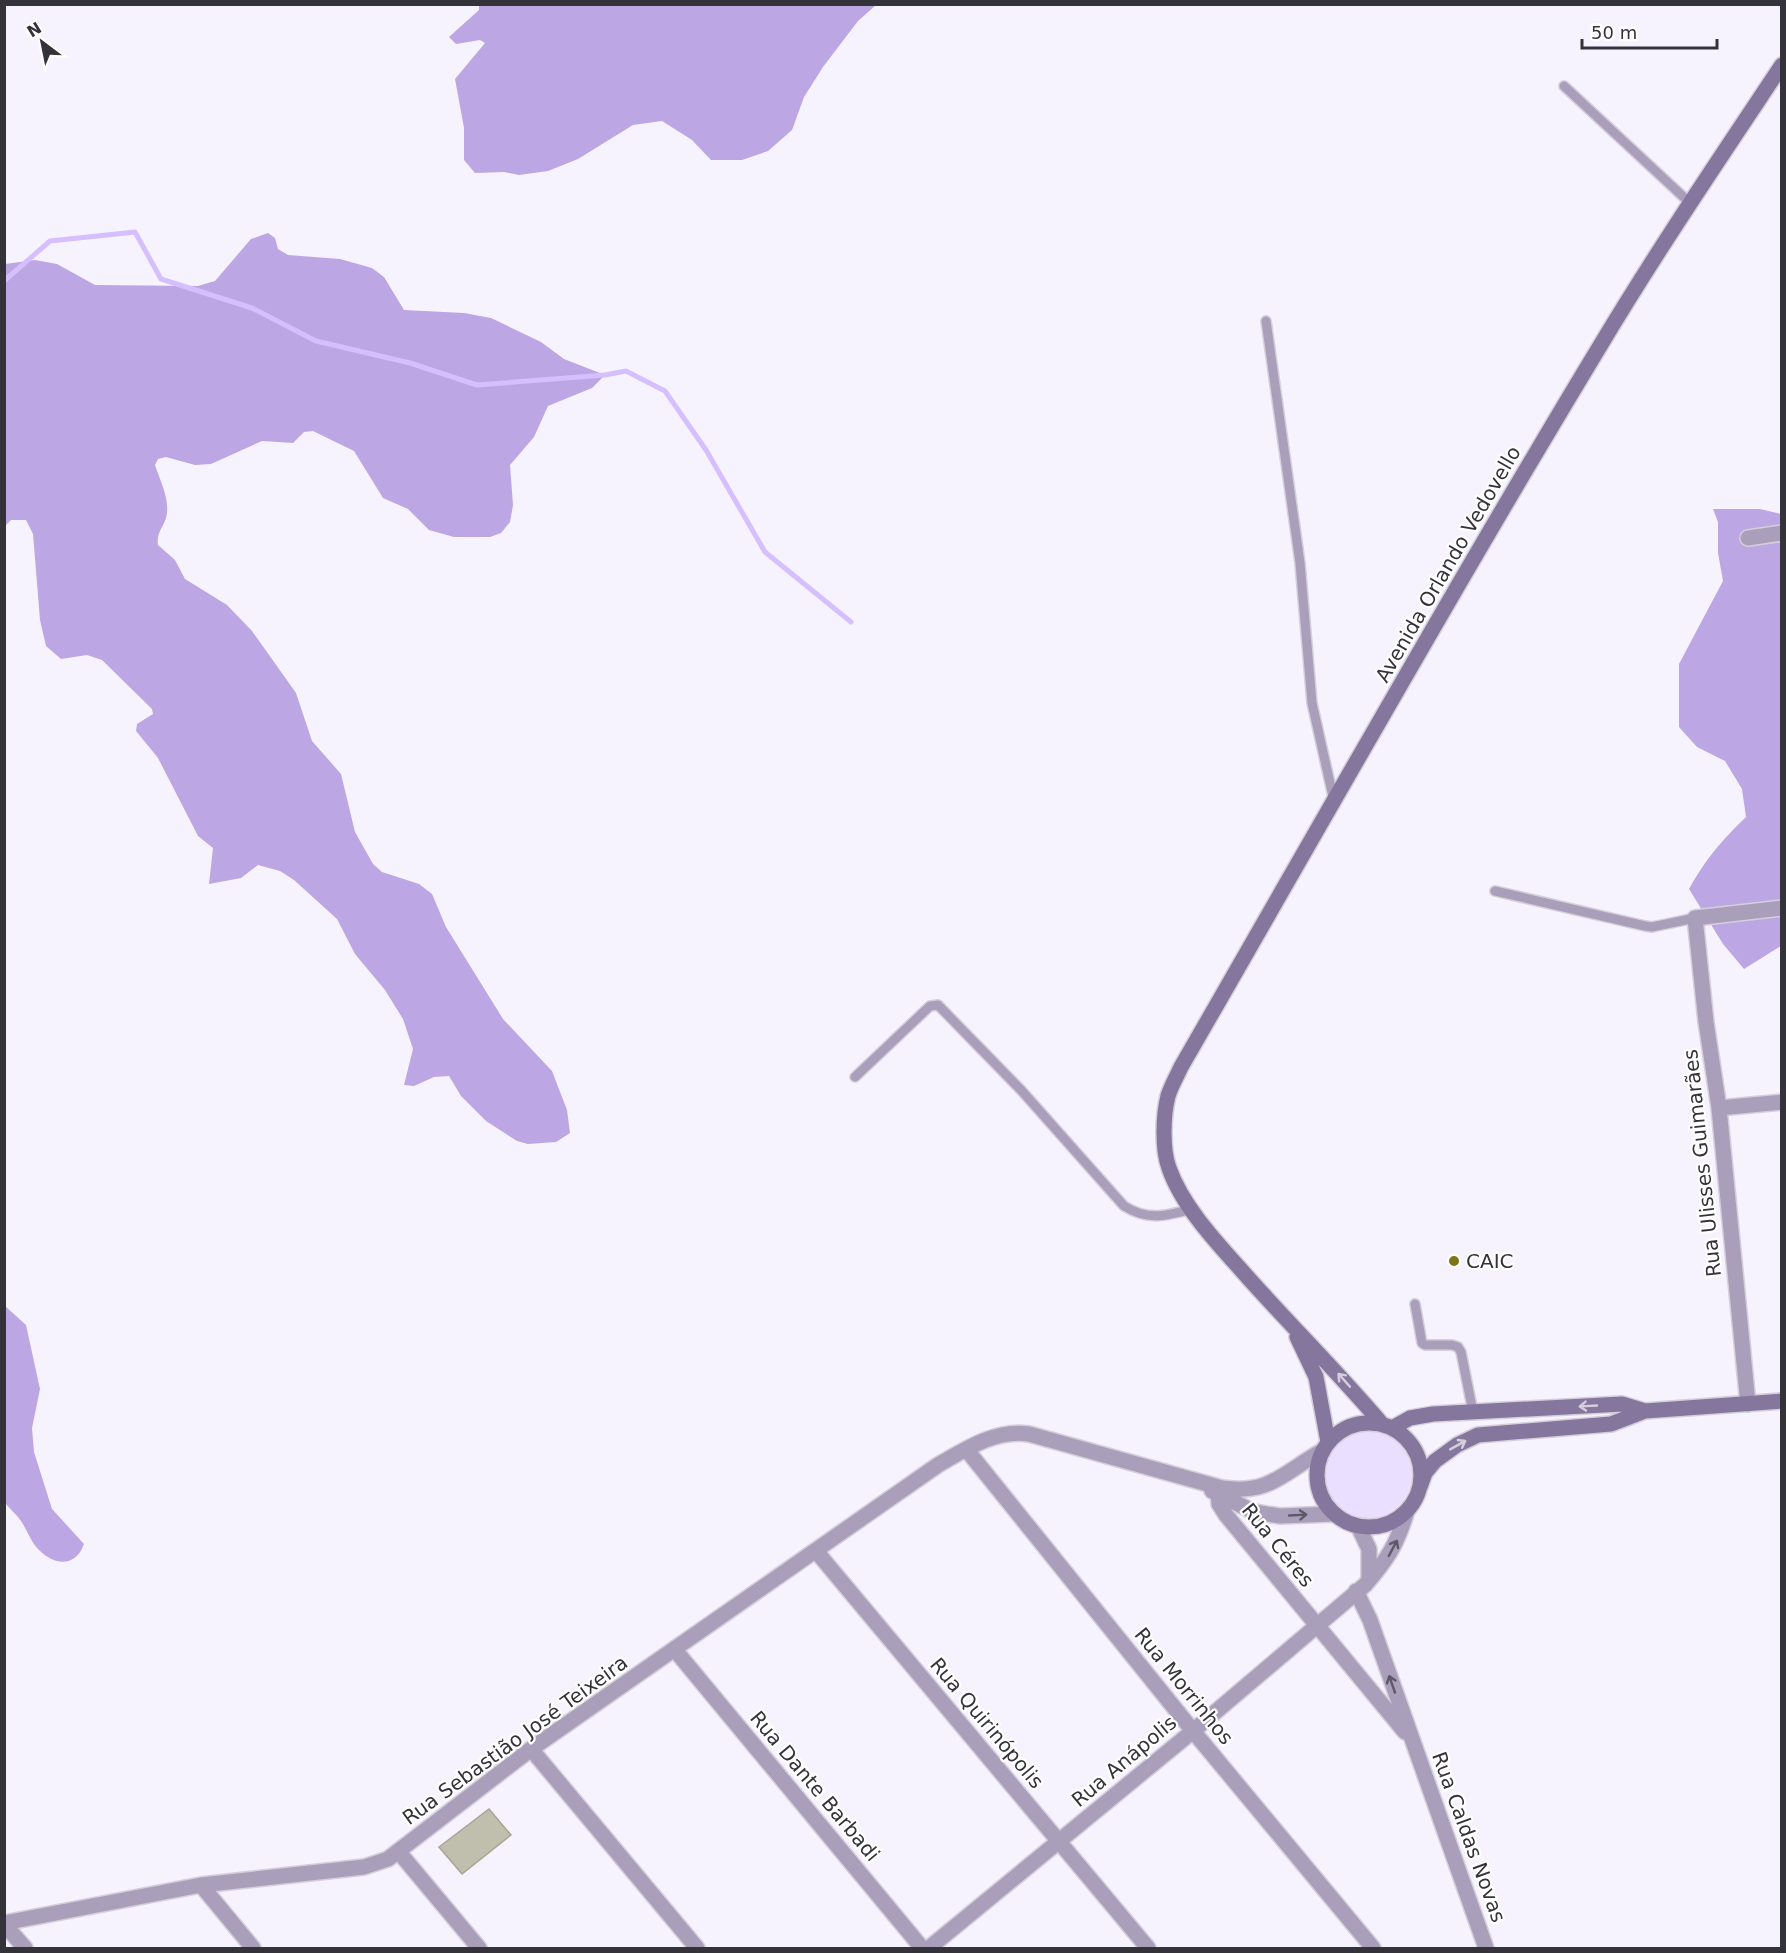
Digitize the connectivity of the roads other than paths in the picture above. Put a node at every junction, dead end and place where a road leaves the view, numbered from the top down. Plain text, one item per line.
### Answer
1 (1782, 65) edge
2 (1564, 86) dead end
3 (1690, 203) junction
4 (1266, 321) dead end
5 (1782, 533) edge
6 (1748, 538) dead end
7 (1334, 801) junction
8 (1495, 891) dead end
9 (1782, 908) edge
10 (1695, 918) junction
11 (855, 1077) dead end
12 (1782, 1102) edge
13 (1719, 1108) junction
14 (1192, 1209) junction
15 (1415, 1304) dead end
16 (1292, 1326) junction
17 (1782, 1401) edge
18 (1748, 1404) junction
19 (1473, 1412) junction
20 (1645, 1412) junction
21 (1387, 1426) junction
22 (1325, 1447) junction
23 (966, 1449) junction
24 (1420, 1486) junction
25 (1220, 1491) junction
26 (1407, 1511) junction
27 (1334, 1514) junction
28 (1358, 1526) junction
29 (816, 1551) junction
30 (1369, 1580) junction
31 (1356, 1591) junction
32 (1317, 1625) junction
33 (675, 1650) junction
34 (1193, 1731) junction
35 (1411, 1739) junction
36 (531, 1749) junction
37 (1060, 1842) junction
38 (398, 1851) junction
39 (201, 1885) junction
40 (4, 1923) edge
41 (25, 1948) edge
42 (253, 1948) edge
43 (479, 1948) edge
44 (697, 1948) edge
45 (922, 1948) edge
46 (929, 1948) edge
47 (1148, 1948) edge
48 (1373, 1948) edge
49 (1486, 1948) edge

1 - 3 street, Avenida Orlando Vedovello
2 - 3 lane
3 - 7 street, Avenida Orlando Vedovello
4 - 7 lane
5 - 6 street
7 - 14 street, Avenida Orlando Vedovello
8 - 10 lane
9 - 10 street
10 - 13 street, Rua Ulisses Guimarães
11 - 14 lane
12 - 13 street
13 - 18 street, Rua Ulisses Guimarães
14 - 16 street, Avenida Orlando Vedovello
15 - 19 lane
21 -> 16 street
16 - 22 street
17 - 18 street
18 - 20 street
20 -> 19 street
19 - 21 street
24 -> 20 street
21 - 22 street
21 - 24 street
22 - 25 street
22 - 27 street
23 - 25 street, Rua Sebastião José Teixeira
23 - 29 street, Rua Sebastião José Teixeira
23 - 34 street, Rua Morrinhos
24 - 26 street
25 -> 27 street
25 - 32 street, Rua Céres
26 - 28 street
30 -> 26 street, Rua Anápolis
27 - 28 street
28 - 30 street
29 - 33 street, Rua Sebastião José Teixeira
29 - 37 street, Rua Quirinópolis
30 - 31 street, Rua Anápolis
31 - 32 street, Rua Anápolis
35 -> 31 street, Rua Caldas Novas
32 - 34 street, Rua Anápolis
32 - 35 street, Rua Caldas Novas
33 - 36 street, Rua Sebastião José Teixeira
33 - 45 street, Rua Dante Barbadi
34 - 37 street, Rua Anápolis
34 - 48 street, Rua Morrinhos
35 - 49 street, Rua Caldas Novas
36 - 38 street, Rua Sebastião José Teixeira
36 - 44 street
37 - 46 street, Rua Anápolis
37 - 47 street, Rua Quirinópolis
38 - 39 street, Rua Sebastião José Teixeira
38 - 43 street
39 - 40 street, Rua Sebastião José Teixeira
39 - 42 street
40 - 41 street

